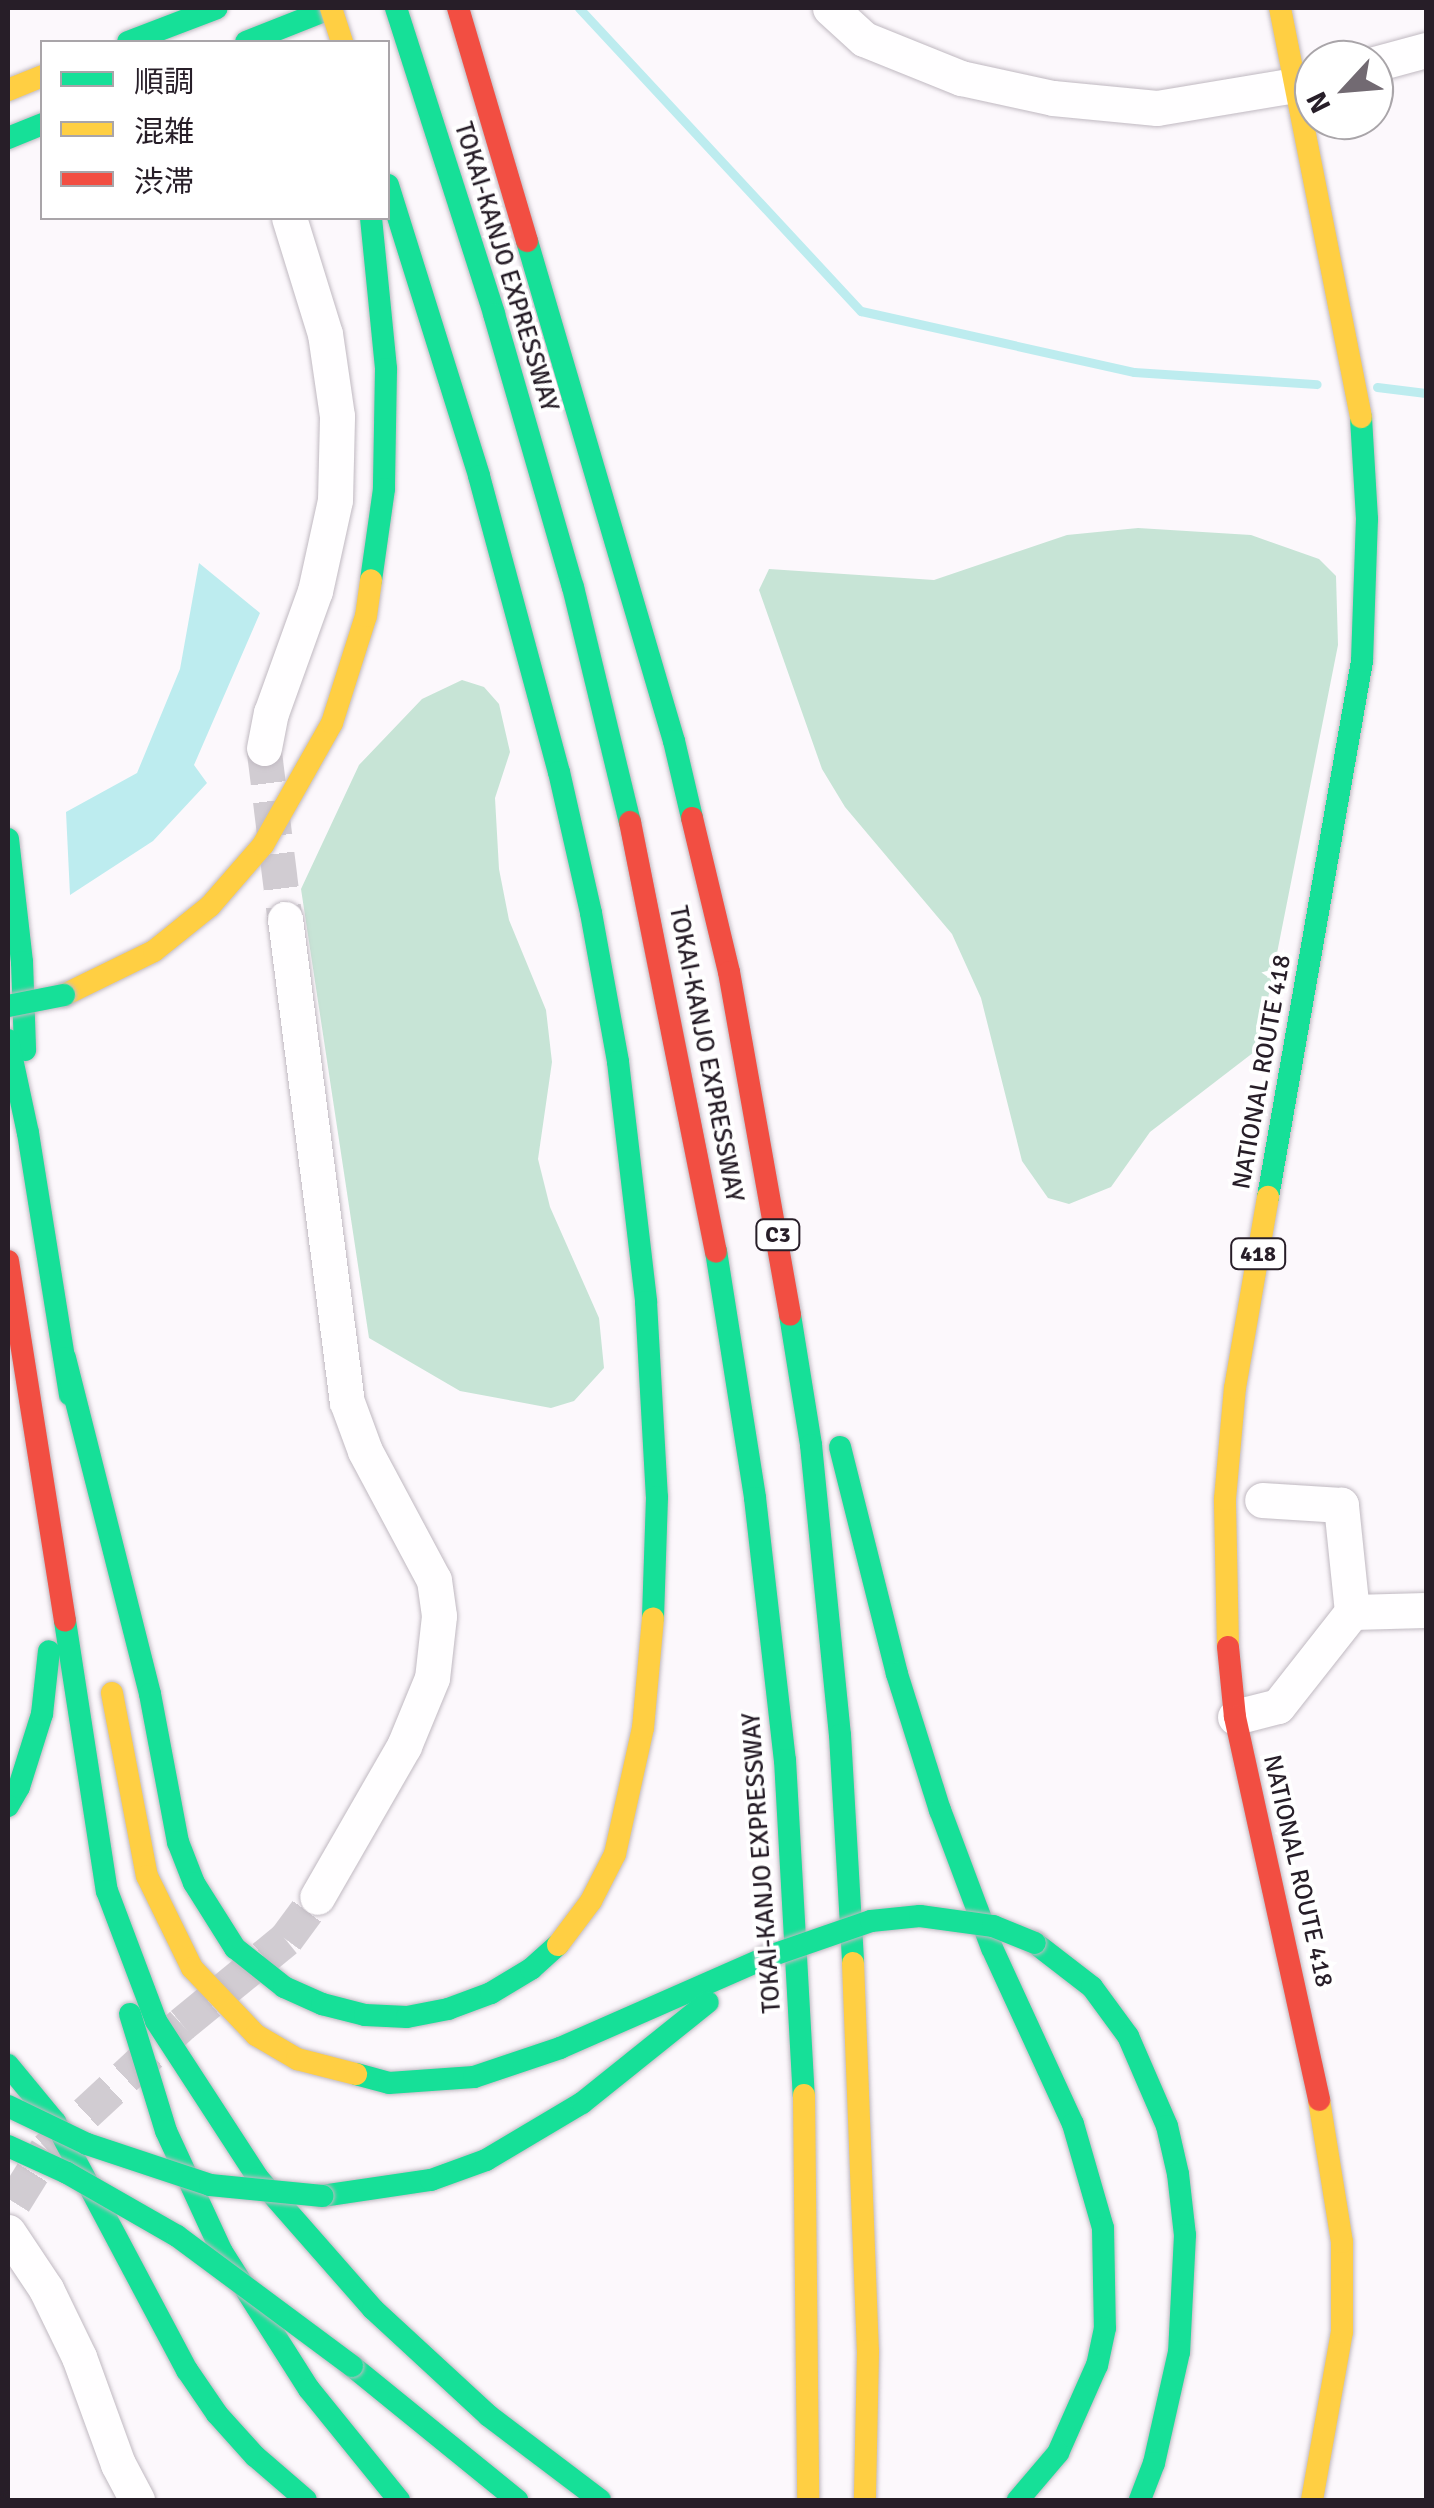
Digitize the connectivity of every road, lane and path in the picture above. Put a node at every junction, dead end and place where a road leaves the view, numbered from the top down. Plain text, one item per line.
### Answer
1 (217, 8) edge
2 (331, 8) edge
3 (396, 8) edge
4 (458, 8) edge
5 (830, 8) edge
6 (1280, 8) edge
7 (133, 40) edge
8 (251, 40) edge
9 (341, 40) edge
10 (1426, 50) edge
11 (1294, 51) edge
12 (1394, 59) edge
13 (40, 77) edge
14 (1294, 86) edge
15 (8, 90) edge
16 (40, 125) edge
17 (8, 138) edge
18 (1314, 140) edge
19 (390, 191) edge
20 (290, 220) edge
21 (372, 220) edge
22 (264, 748) tunnel mouth
23 (8, 839) edge
24 (285, 919) tunnel mouth
25 (729, 972) junction
26 (8, 1006) edge
27 (8, 1040) edge
28 (28, 1132) junction
29 (8, 1261) edge
30 (65, 1358) junction
31 (826, 1386) dead end
32 (835, 1425) dead end
33 (1262, 1500) dead end
34 (52, 1523) junction
35 (96, 1575) dead end
36 (1426, 1610) edge
37 (1352, 1612) junction
38 (110, 1674) dead end
39 (1235, 1717) junction
40 (8, 1806) edge
41 (107, 1891) junction
42 (317, 1897) tunnel mouth
43 (767, 1956) junction
44 (8, 2065) edge
45 (8, 2106) edge
46 (8, 2146) edge
47 (10, 2214) edge
48 (137, 2500) edge
49 (306, 2500) edge
50 (399, 2500) edge
51 (517, 2500) edge
52 (600, 2500) edge
53 (808, 2500) edge
54 (865, 2500) edge
55 (1018, 2500) edge
56 (1140, 2500) edge
57 (1312, 2500) edge

1 - 7 highway
2 - 8 highway
2 - 9 highway, bridge
3 - 53 highway, TOKAI-KANJO EXPRESSWAY / C3
4 - 25 highway, TOKAI-KANJO EXPRESSWAY / C3
5 - 14 street
6 - 11 highway, NATIONAL ROUTE 418 / 418
10 - 12 street
13 - 15 highway
16 - 17 highway
18 - 39 highway, NATIONAL ROUTE 418 / 418
19 - 30 highway
20 - 22 street
21 - 26 highway, bridge
23 - 28 highway
24 - 42 street
25 - 31 highway
25 - 54 highway, TOKAI-KANJO EXPRESSWAY / C3
27 - 28 highway
28 - 30 highway
29 - 34 highway
30 - 35 highway
32 - 55 highway
33 - 37 street
34 - 40 highway
34 - 41 highway
36 - 37 street
37 - 39 street
38 - 43 highway
39 - 57 highway, NATIONAL ROUTE 418 / 418
41 - 50 highway
41 - 52 highway
43 - 45 highway, bridge
43 - 56 highway, bridge
44 - 49 highway
46 - 51 highway, bridge
47 - 48 street

